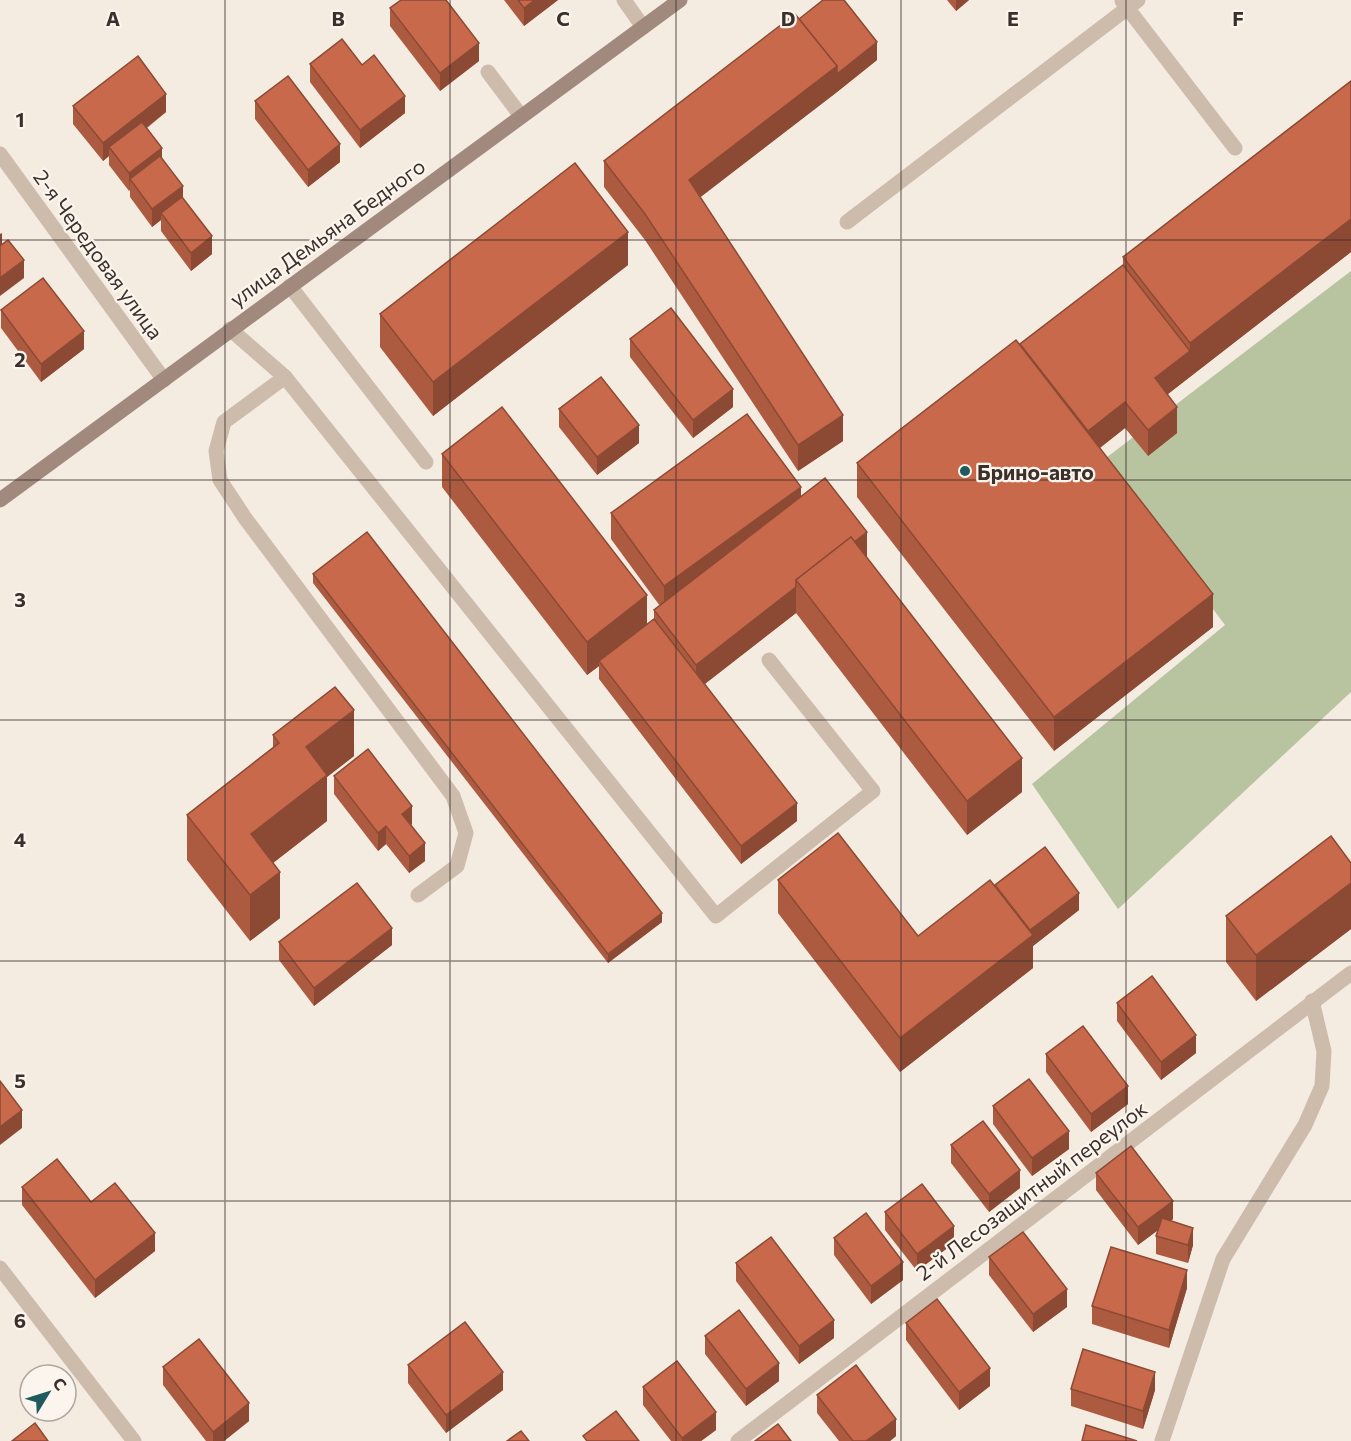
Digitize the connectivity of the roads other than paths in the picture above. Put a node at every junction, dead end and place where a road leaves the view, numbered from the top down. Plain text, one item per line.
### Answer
1 (624, 0) edge
2 (680, 0) edge
3 (1129, 3) edge
4 (644, 27) junction
5 (488, 72) dead end
6 (520, 116) junction
7 (1235, 148) dead end
8 (0, 154) edge
9 (848, 222) dead end
10 (290, 286) junction
11 (230, 329) junction
12 (285, 377) junction
13 (164, 380) junction
14 (426, 462) dead end
15 (0, 500) edge
16 (769, 660) dead end
17 (418, 895) dead end
18 (1351, 973) edge
19 (1312, 1001) junction
20 (0, 1268) edge
21 (134, 1441) edge
22 (738, 1441) edge
23 (1162, 1441) edge

1 - 4 street
2 - 4 main road, улица Демьяна Бедного
3 - 7 street
3 - 9 street
4 - 6 main road, улица Демьяна Бедного
5 - 6 street
6 - 10 main road, улица Демьяна Бедного
8 - 13 street, 2-я Чередовая улица
10 - 11 main road, улица Демьяна Бедного
10 - 14 street
11 - 12 street
11 - 13 main road, улица Демьяна Бедного
12 - 16 street
12 - 17 street
13 - 15 main road, улица Демьяна Бедного
18 - 19 street, 2-й Лесозащитный переулок
19 - 22 street, 2-й Лесозащитный переулок
19 - 23 street
20 - 21 street

